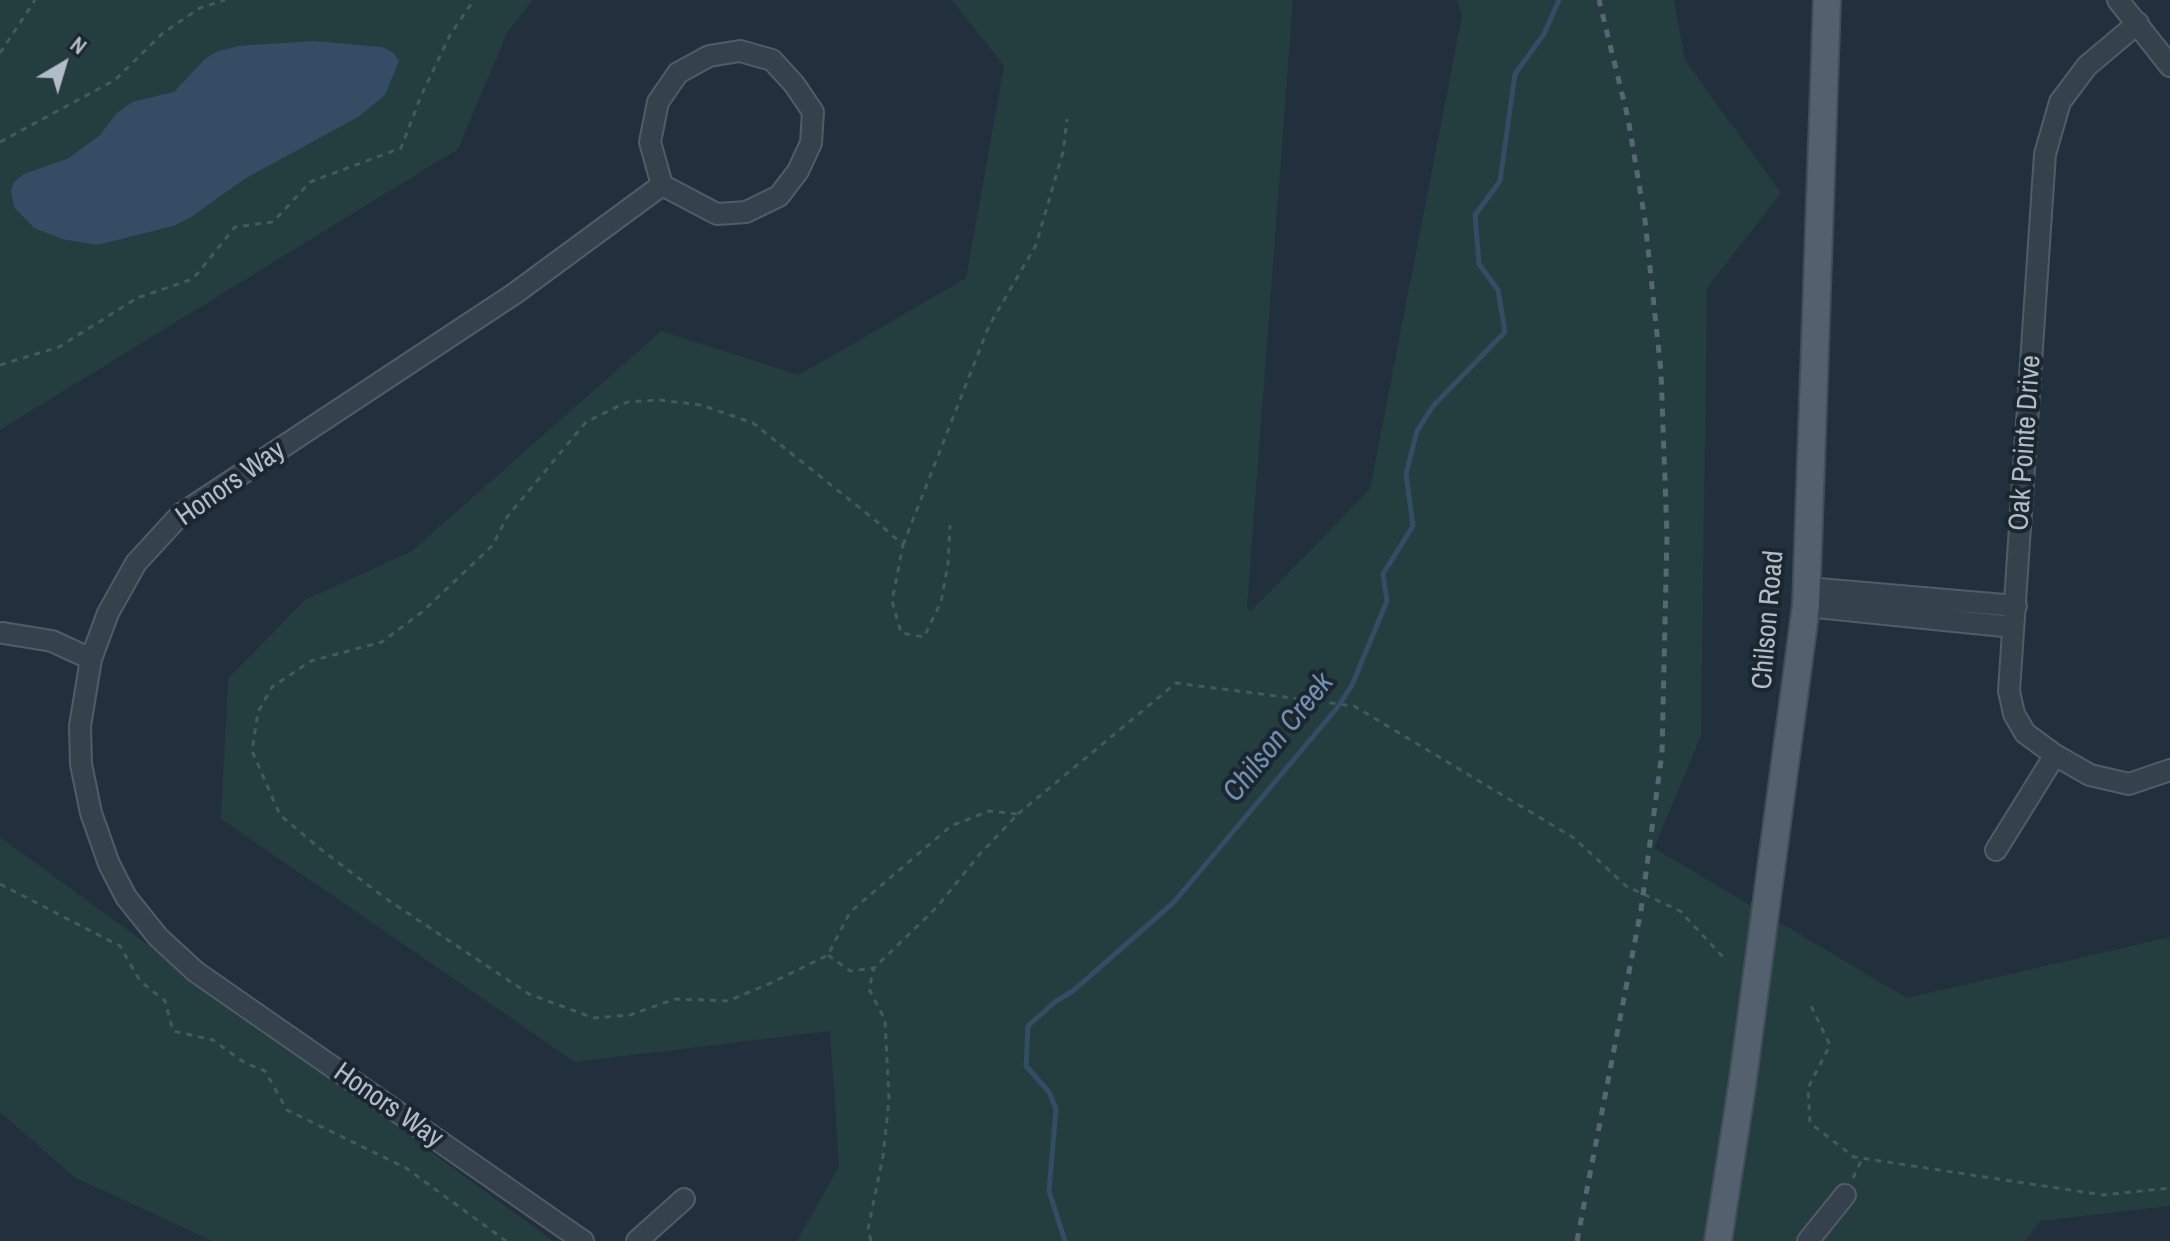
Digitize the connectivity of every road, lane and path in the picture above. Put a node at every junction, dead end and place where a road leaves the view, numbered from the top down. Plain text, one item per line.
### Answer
1 (35, 0) edge
2 (225, 0) edge
3 (474, 0) edge
4 (1827, 0) edge
5 (2118, 0) edge
6 (2138, 23) junction
7 (0, 53) edge
8 (2170, 66) edge
9 (1067, 119) dead end
10 (0, 142) edge
11 (662, 185) junction
12 (0, 365) edge
13 (950, 525) dead end
14 (903, 545) junction
15 (1806, 597) junction
16 (2016, 606) junction
17 (2013, 627) junction
18 (3, 633) dead end
19 (91, 659) junction
20 (2055, 755) junction
21 (2170, 770) edge
22 (1018, 814) junction
23 (1996, 850) dead end
24 (0, 884) edge
25 (828, 955) junction
26 (1724, 958) dead end
27 (874, 968) junction
28 (1811, 1006) dead end
29 (1863, 1159) junction
30 (2170, 1188) edge
31 (1845, 1195) joint
32 (684, 1199) dead end
33 (506, 1241) edge
34 (583, 1241) edge
35 (637, 1241) edge
36 (871, 1241) edge
37 (1718, 1241) edge
38 (1808, 1241) edge

1 - 7 path
2 - 10 path
3 - 12 path
4 - 15 main road, Chilson Road
5 - 6 street
6 - 8 street
6 - 16 street, Oak Pointe Drive
9 - 14 path
11 - 11 street
11 - 19 street, Honors Way
13 - 14 path
14 - 25 path
15 - 16 street
15 - 17 street
15 - 37 main road, Chilson Road
16 - 17 street, Oak Pointe Drive
17 - 20 street, Oak Pointe Drive
18 - 19 street
19 - 34 street, Honors Way
20 - 21 street, Oak Pointe Drive
20 - 23 street
22 - 25 path
22 - 26 path
22 - 27 path
24 - 33 path
25 - 27 path
27 - 36 path
28 - 29 path
29 - 30 path
29 - 31 path
31 - 38 street
32 - 35 street

